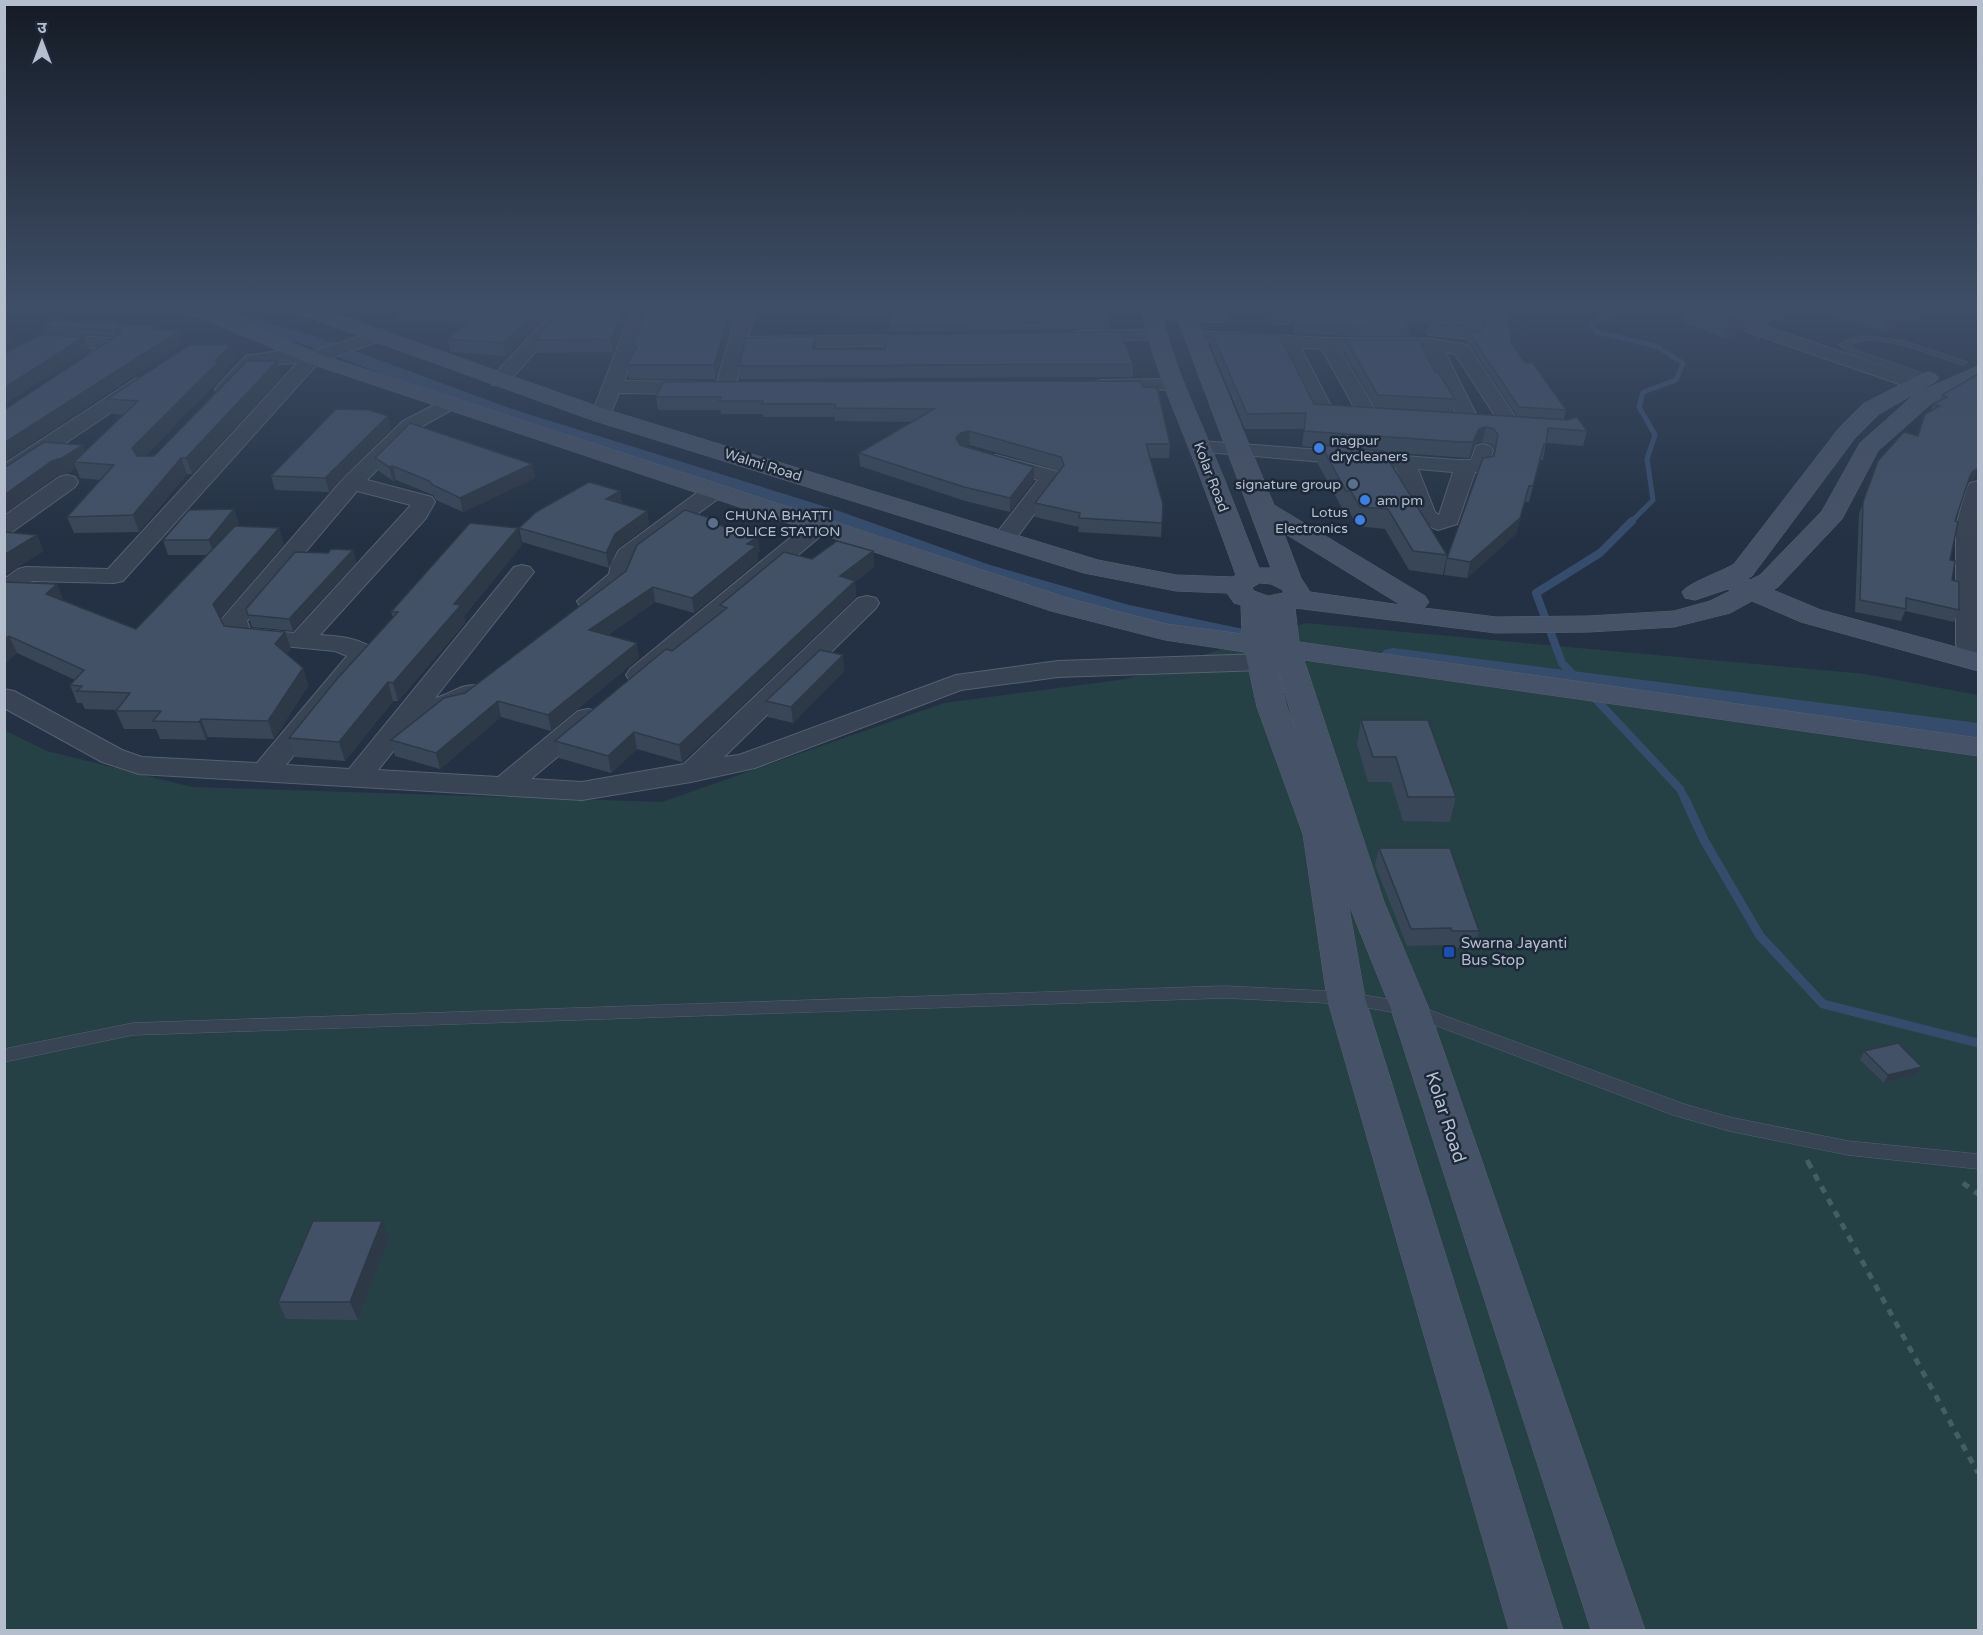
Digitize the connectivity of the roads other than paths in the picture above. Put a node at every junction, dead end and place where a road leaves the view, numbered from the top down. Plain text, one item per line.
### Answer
1 (141, 383) edge
2 (230, 383) edge
3 (289, 383) edge
4 (387, 383) edge
5 (506, 383) edge
6 (613, 383) edge
7 (726, 383) edge
8 (1213, 383) edge
9 (1310, 383) edge
10 (1350, 383) edge
11 (1451, 383) edge
12 (1485, 383) edge
13 (1915, 383) edge
14 (1945, 383) edge
15 (1173, 385) joint
16 (1078, 386) edge
17 (612, 387) junction
18 (725, 388) junction
19 (748, 388) edge
20 (214, 400) edge
21 (448, 404) junction
22 (601, 416) junction
23 (1369, 416) junction
24 (1392, 417) edge
25 (1448, 421) edge
26 (1470, 422) junction
27 (1510, 424) junction
28 (1531, 425) edge
29 (1200, 447) junction
30 (1240, 450) junction
31 (1483, 450) dead end
32 (979, 456) edge
33 (1406, 463) junction
34 (1466, 466) junction
35 (4, 475) edge
36 (352, 483) junction
37 (1978, 488) edge
38 (714, 491) junction
39 (1263, 509) junction
40 (821, 524) junction
41 (4, 527) edge
42 (1004, 538) junction
43 (522, 572) dead end
44 (1748, 580) junction
45 (4, 591) edge
46 (1973, 592) edge
47 (1414, 602) junction
48 (867, 603) dead end
49 (1269, 611) junction
50 (1445, 613) junction
51 (571, 615) edge
52 (301, 640) junction
53 (1974, 652) edge
54 (486, 680) edge
55 (4, 697) edge
56 (409, 712) junction
57 (1978, 747) edge
58 (264, 773) junction
59 (691, 773) junction
60 (357, 778) junction
61 (504, 786) junction
62 (1346, 998) junction
63 (1410, 1009) junction
64 (4, 1056) edge
65 (1978, 1162) edge
66 (1536, 1630) edge
67 (1618, 1630) edge

1 - 35 street
2 - 20 street
3 - 45 street
4 - 21 street
5 - 22 street, Walmi Road
6 - 17 street
7 - 18 street
8 - 30 street, Kolar Road
9 - 23 street
10 - 23 street
11 - 26 street
12 - 27 street
13 - 44 street
14 - 44 street
15 - 16 street
15 - 29 street, Kolar Road
17 - 18 street
17 - 22 street
18 - 19 street
21 - 36 street
21 - 38 street
22 - 42 street, Walmi Road
23 - 24 street
25 - 26 street
26 - 27 street
27 - 28 street
29 - 30 street
29 - 49 street, Kolar Road
30 - 33 street
30 - 39 street, Kolar Road
31 - 34 street
32 - 42 street
33 - 34 street
33 - 34 street
35 - 41 street
36 - 52 street
36 - 52 street
37 - 46 street
38 - 40 street
38 - 51 street
39 - 47 street
39 - 49 street, Kolar Road
40 - 49 street
40 - 61 street
42 - 49 street, Walmi Road
43 - 56 street
44 - 50 street
44 - 53 street
46 - 53 street
47 - 49 street
47 - 50 street
48 - 59 street
49 - 50 street
49 - 57 street
49 - 59 street
49 - 62 street, Kolar Road
49 - 63 street, Kolar Road
52 - 58 street
54 - 56 street
55 - 58 street
56 - 60 street
58 - 60 street
59 - 61 street
60 - 61 street
62 - 63 lane
62 - 64 lane
62 - 66 street, Kolar Road
63 - 65 lane
63 - 67 street, Kolar Road

